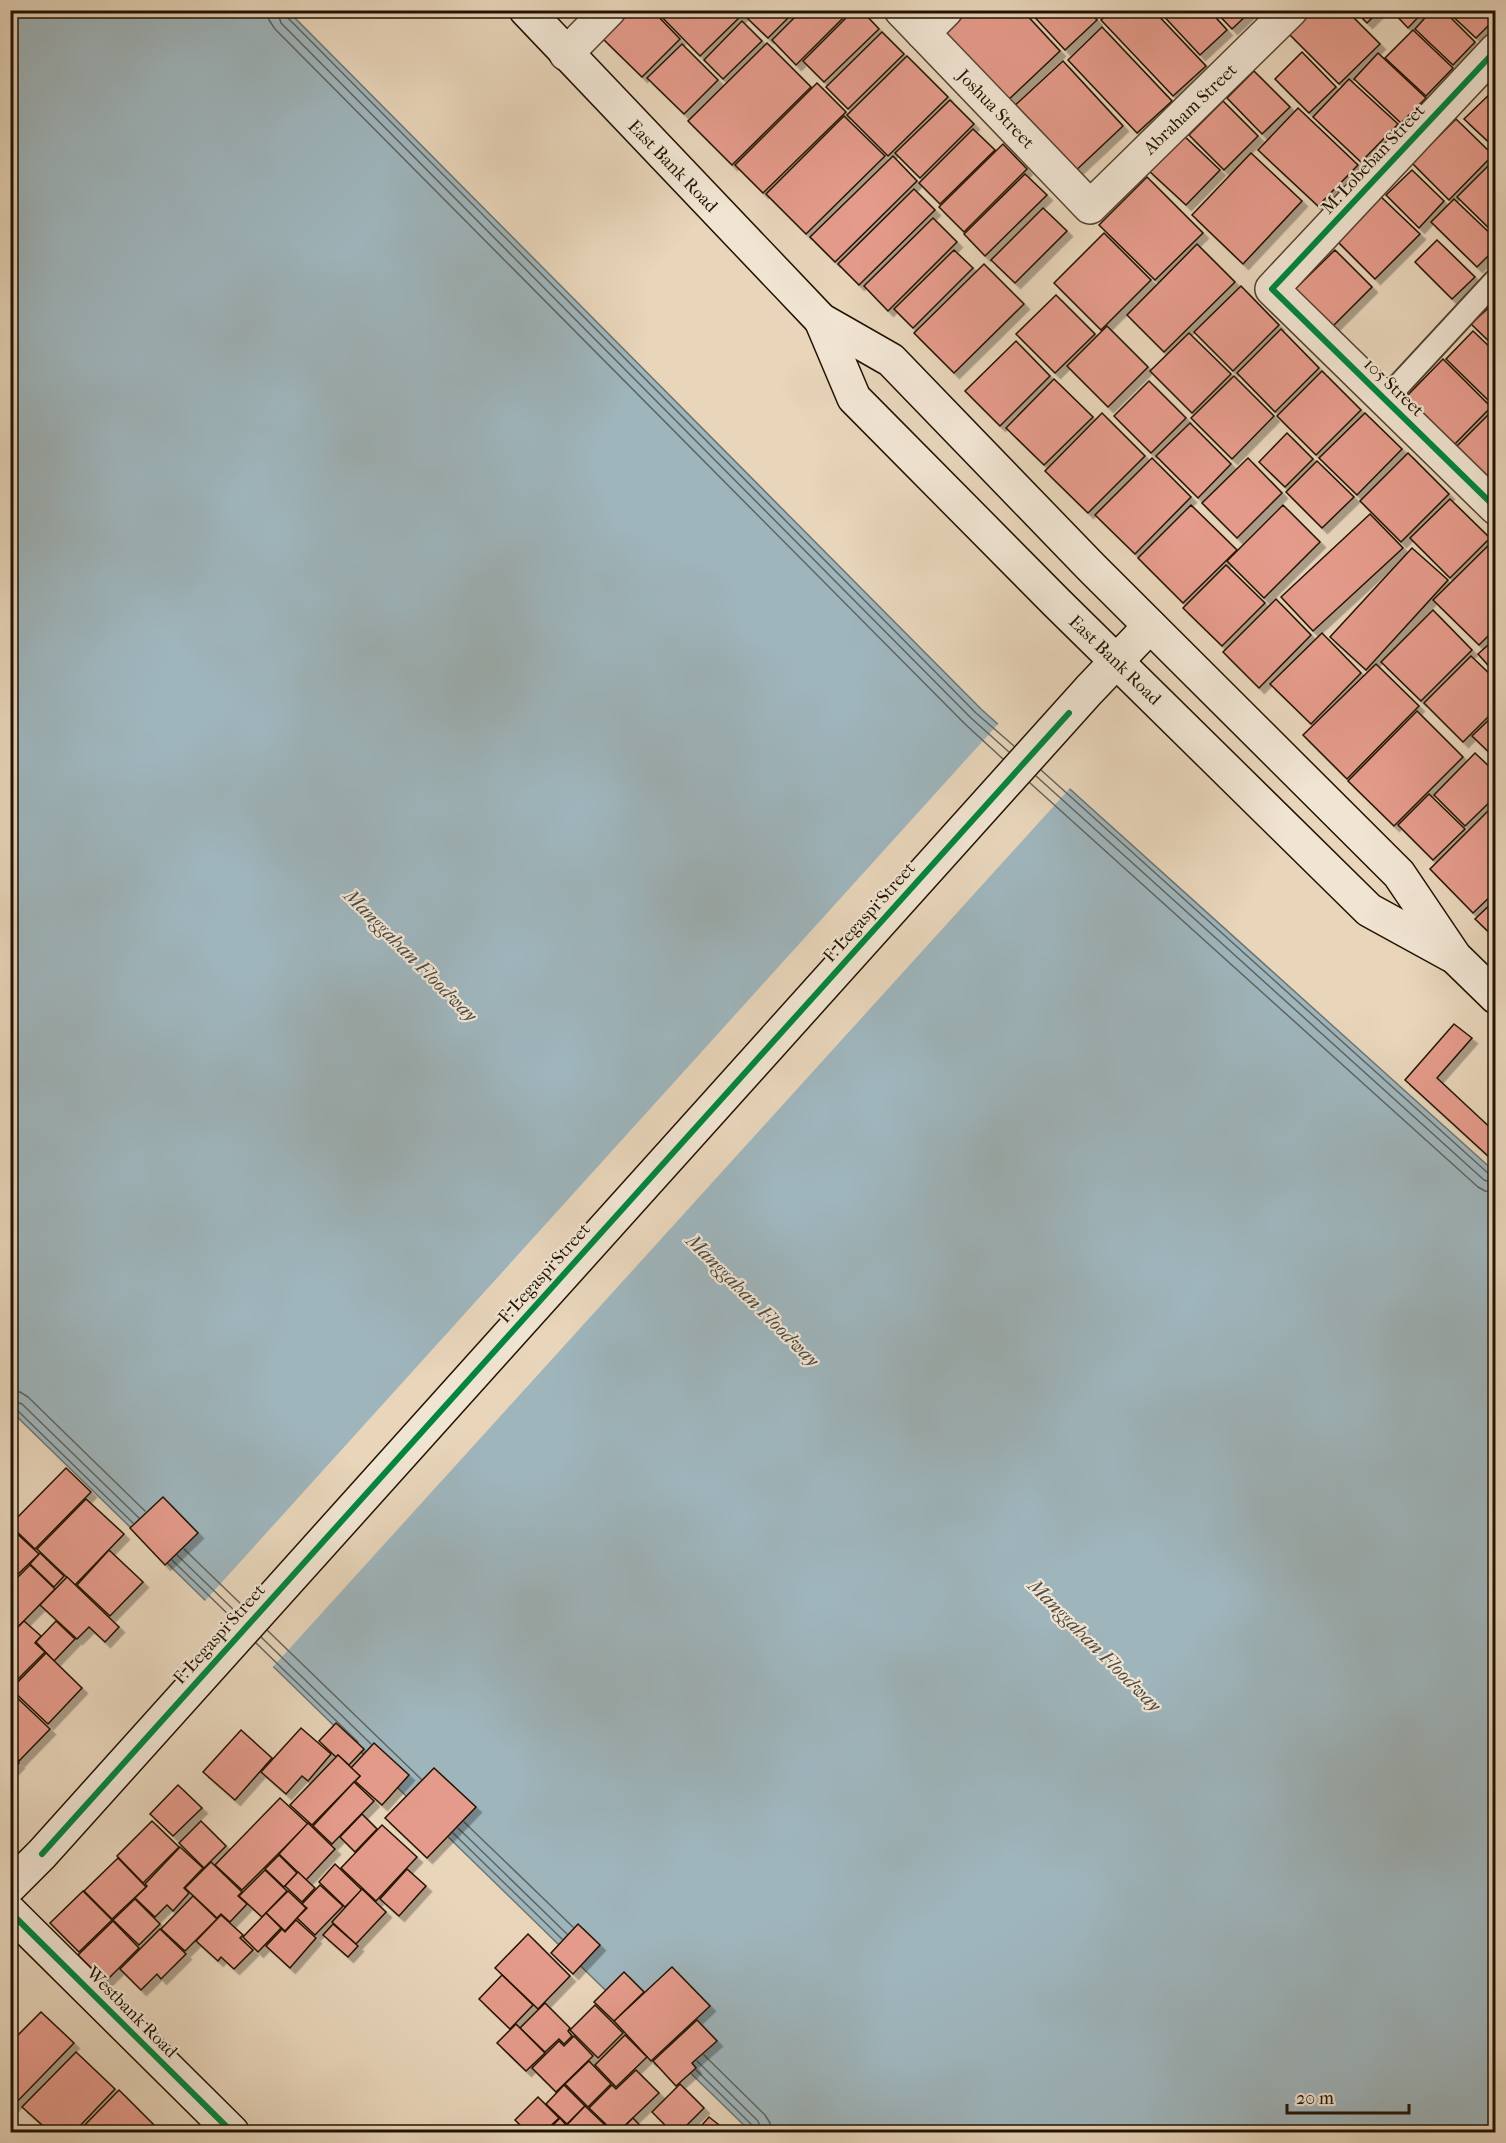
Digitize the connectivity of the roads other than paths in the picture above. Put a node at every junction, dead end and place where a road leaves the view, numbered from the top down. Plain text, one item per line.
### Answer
1 (526, 10) edge
2 (609, 10) edge
3 (946, 10) edge
4 (1291, 10) edge
5 (912, 22) edge
6 (1496, 50) edge
7 (566, 54) junction
8 (1090, 207) joint
9 (1496, 280) edge
10 (1272, 289) joint
11 (821, 320) junction
12 (1385, 400) junction
13 (1496, 508) edge
14 (1150, 626) junction
15 (1117, 661) junction
16 (1455, 957) junction
17 (1496, 997) edge
18 (10, 1886) edge
19 (10, 1912) edge
20 (232, 2133) edge

1 - 7 main road, East Bank Road
2 - 7 main road
3 - 5 main road
4 - 8 main road, Abraham Street
5 - 8 main road, Joshua Street
6 - 10 main road, M. Lobeban Street
7 - 11 main road, East Bank Road
9 - 12 lane
10 - 12 main road, 105 Street
11 - 14 main road, East Bank Road
11 - 15 main road, East Bank Road
12 - 13 main road, 105 Street
14 - 15 main road, F. Legaspi Street
14 - 16 main road, East Bank Road
15 - 16 main road, East Bank Road
15 - 18 main road, F. Legaspi Street
16 - 17 main road, East Bank Road
19 - 20 main road, Westbank Road

